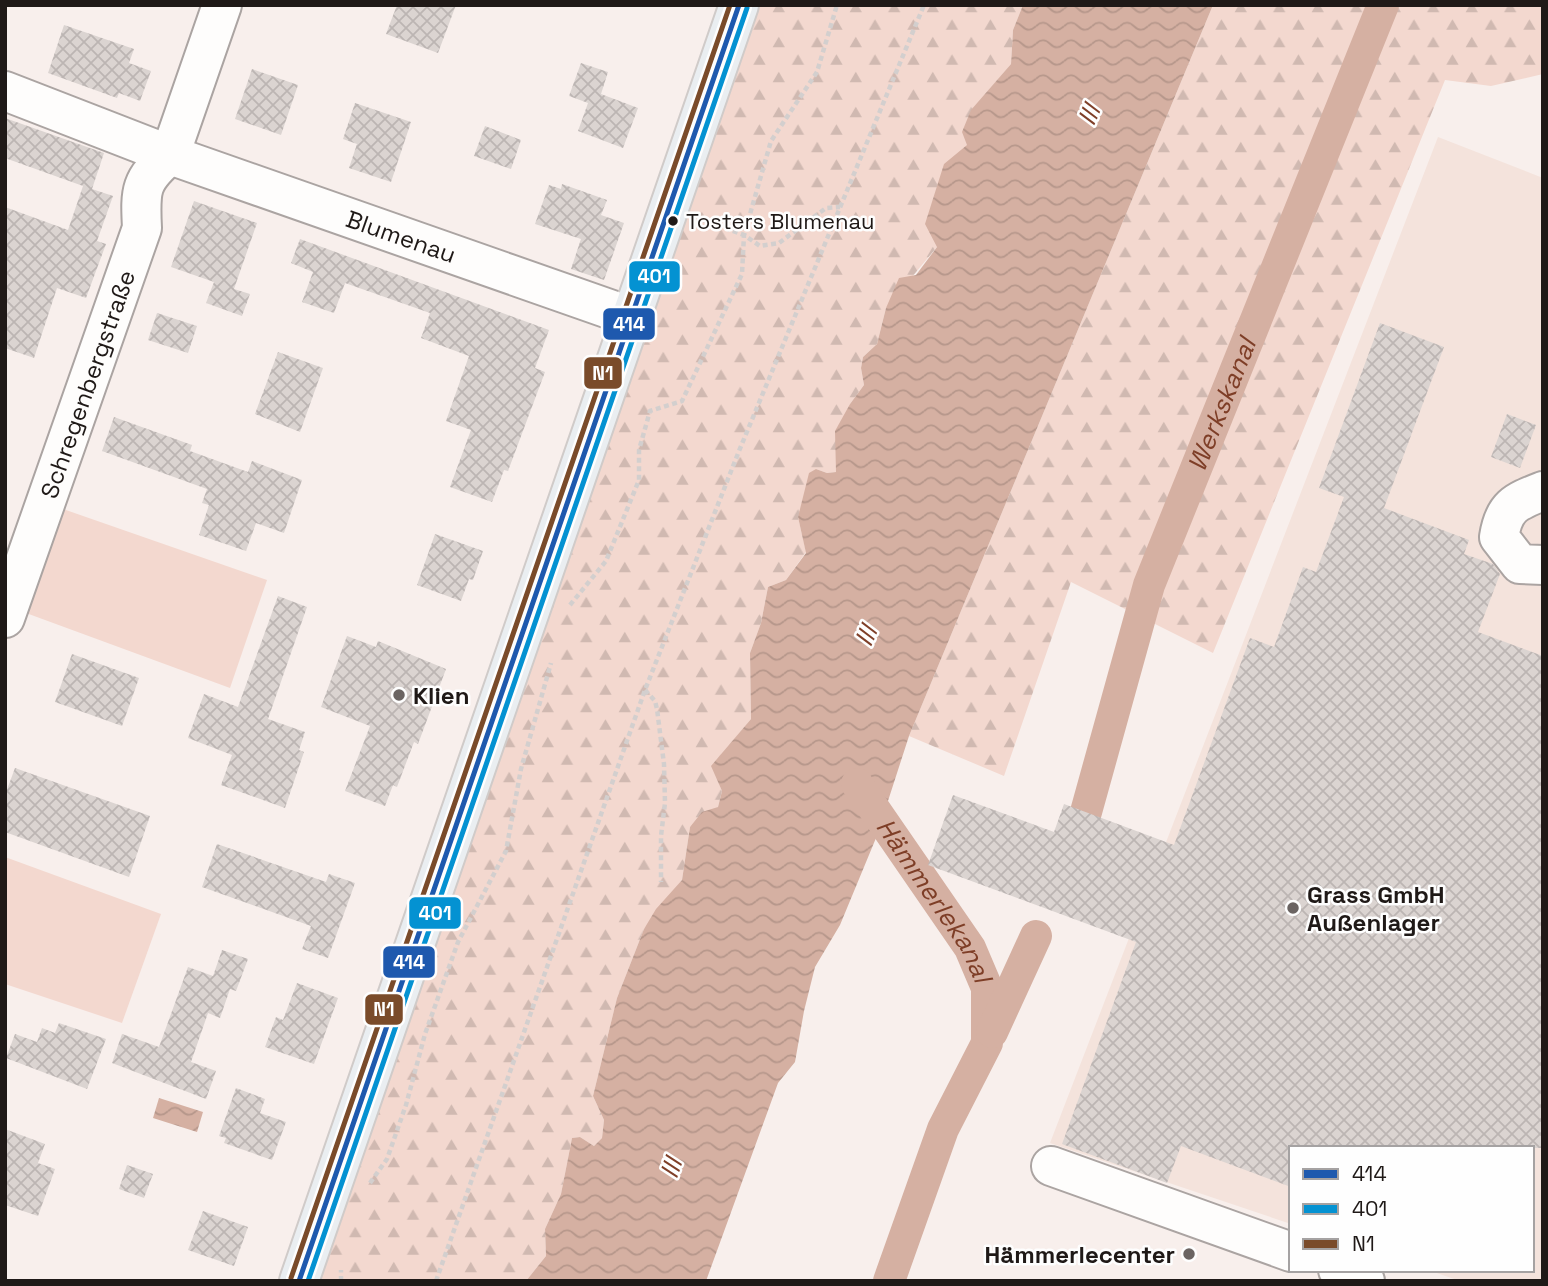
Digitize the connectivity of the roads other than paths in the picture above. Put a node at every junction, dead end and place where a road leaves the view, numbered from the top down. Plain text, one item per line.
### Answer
1 (222, 5) edge
2 (739, 5) edge
3 (5, 91) edge
4 (170, 155) junction
5 (632, 317) junction
6 (1543, 491) edge
7 (1543, 565) edge
8 (5, 618) edge
9 (1051, 1166) dead end
10 (1289, 1251) edge
11 (1343, 1272) edge
12 (299, 1281) edge
13 (1365, 1281) edge

1 - 4 street, Schregenbergstraße
2 - 5 main road
3 - 4 street
4 - 5 street, Blumenau
4 - 8 street, Schregenbergstraße
5 - 12 main road
6 - 7 street
9 - 10 street
11 - 13 street

